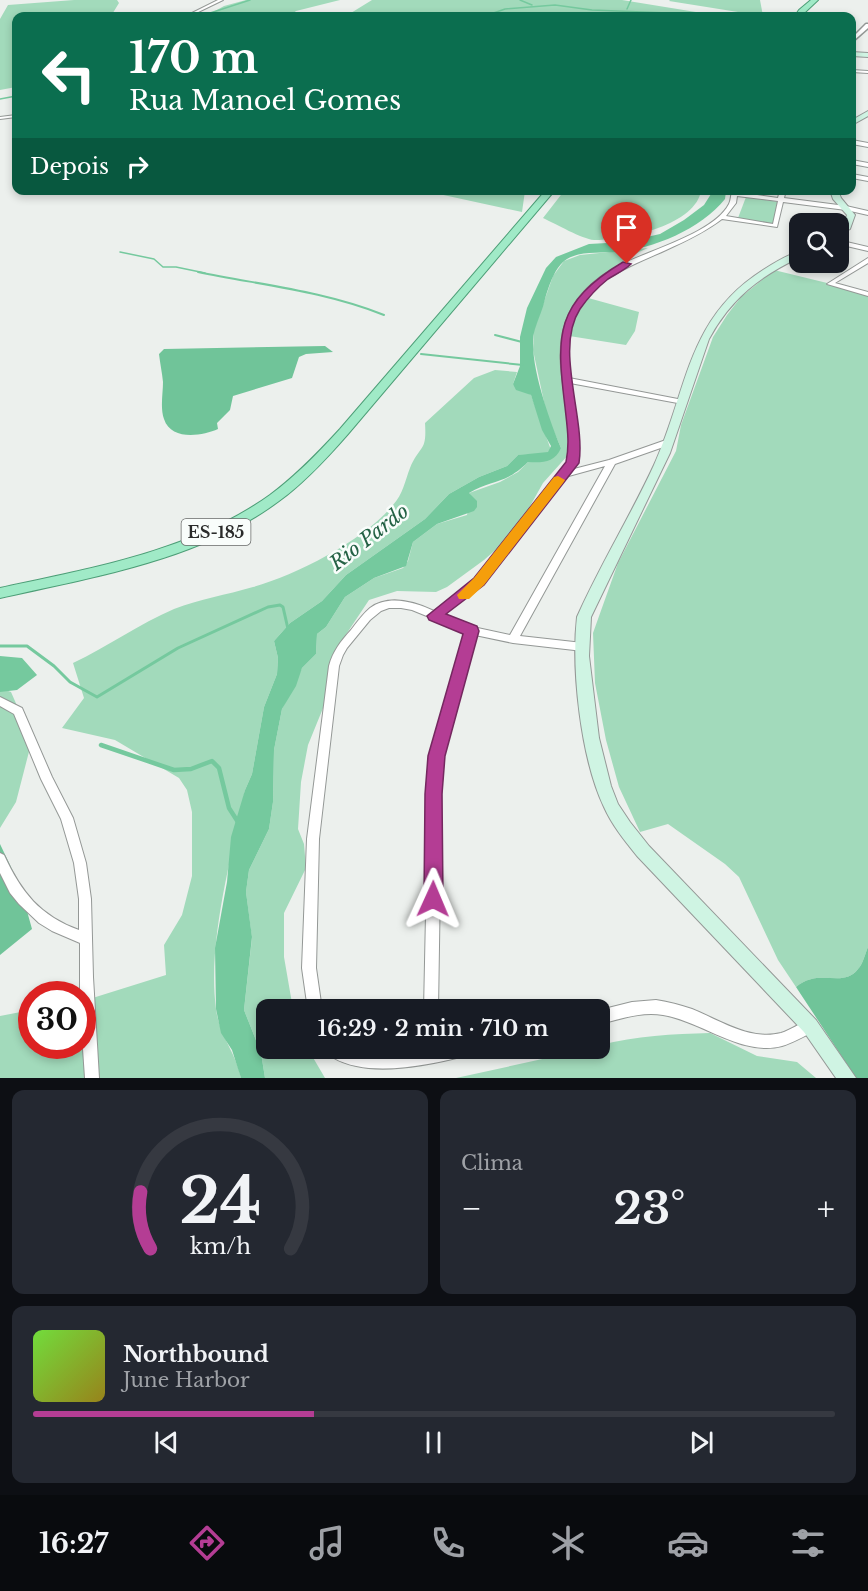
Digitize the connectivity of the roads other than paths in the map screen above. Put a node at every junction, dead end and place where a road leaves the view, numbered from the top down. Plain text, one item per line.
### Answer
1 (221, 0) edge
2 (815, 0) edge
3 (196, 12) edge
4 (800, 12) edge
5 (868, 26) edge
6 (856, 37) edge
7 (866, 178) edge
8 (867, 186) edge
9 (547, 195) edge
10 (738, 195) edge
11 (751, 195) edge
12 (782, 195) edge
13 (836, 195) edge
14 (782, 200) junction
15 (846, 208) junction
16 (848, 213) edge
17 (868, 213) edge
18 (722, 217) junction
19 (849, 245) edge
20 (868, 249) edge
21 (789, 259) edge
22 (868, 260) edge
23 (868, 294) edge
24 (568, 380) junction
25 (683, 402) junction
26 (669, 442) junction
27 (612, 462) junction
28 (562, 475) junction
29 (0, 592) edge
30 (434, 616) junction
31 (471, 631) junction
32 (513, 639) junction
33 (582, 647) junction
34 (0, 701) edge
35 (0, 859) edge
36 (86, 939) junction
37 (313, 999) edge
38 (431, 999) edge
39 (610, 1015) edge
40 (810, 1026) junction
41 (347, 1059) edge
42 (390, 1059) edge
43 (92, 1078) edge
44 (847, 1078) edge

1 - 3 street
2 - 4 main road
5 - 6 street
7 - 8 street
9 - 29 main road, ES-185
10 - 18 street
11 - 14 street
12 - 14 street
13 - 15 main road
14 - 15 street
14 - 18 street
15 - 16 main road
15 - 17 street
18 - 24 street
19 - 20 street
21 - 25 main road
22 - 23 street
24 - 25 street
24 - 28 street
25 - 26 main road
26 - 27 street
26 - 33 main road
27 - 28 street
27 - 32 street
28 - 30 street
30 - 31 street
30 - 37 street
31 - 32 street
31 - 38 street
32 - 33 street
33 - 40 main road
34 - 36 street
35 - 36 street
36 - 43 street
39 - 40 street
40 - 44 main road
41 - 42 street

